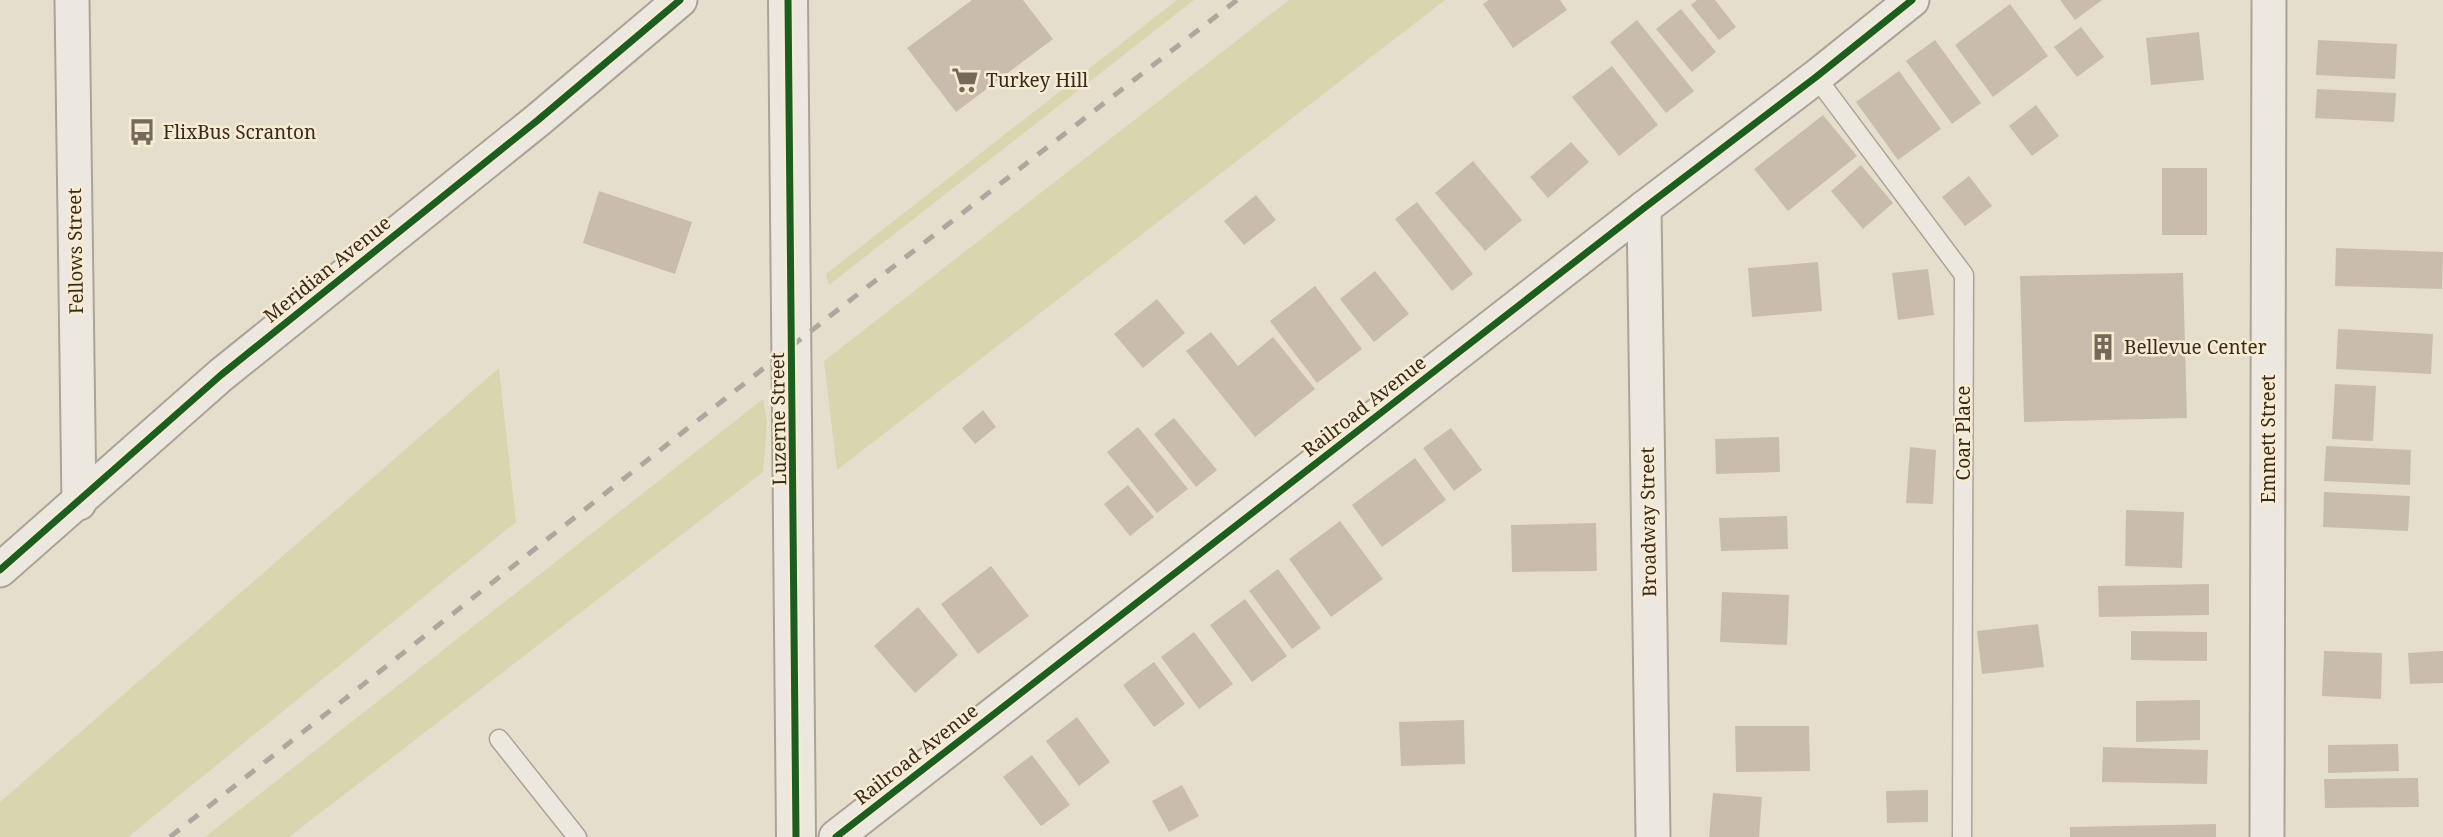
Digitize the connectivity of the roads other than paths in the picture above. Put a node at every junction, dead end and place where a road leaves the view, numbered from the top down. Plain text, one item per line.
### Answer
1 (72, 0) edge
2 (680, 0) edge
3 (788, 0) edge
4 (1912, 0) edge
5 (2269, 0) edge
6 (1816, 77) junction
7 (1644, 208) junction
8 (79, 503) junction
9 (0, 570) edge
10 (499, 739) dead end
11 (577, 837) edge
12 (796, 837) edge
13 (836, 837) edge
14 (1653, 837) edge
15 (1962, 837) edge
16 (2267, 837) edge

1 - 8 street, Fellows Street
2 - 8 street, Meridian Avenue
3 - 12 street, Luzerne Street
4 - 6 street, Railroad Avenue
5 - 16 street, Emmett Street
6 - 7 street, Railroad Avenue
6 - 15 lane, Coar Place
7 - 13 street, Railroad Avenue
7 - 14 street, Broadway Street
8 - 9 street, Meridian Avenue
10 - 11 lane

